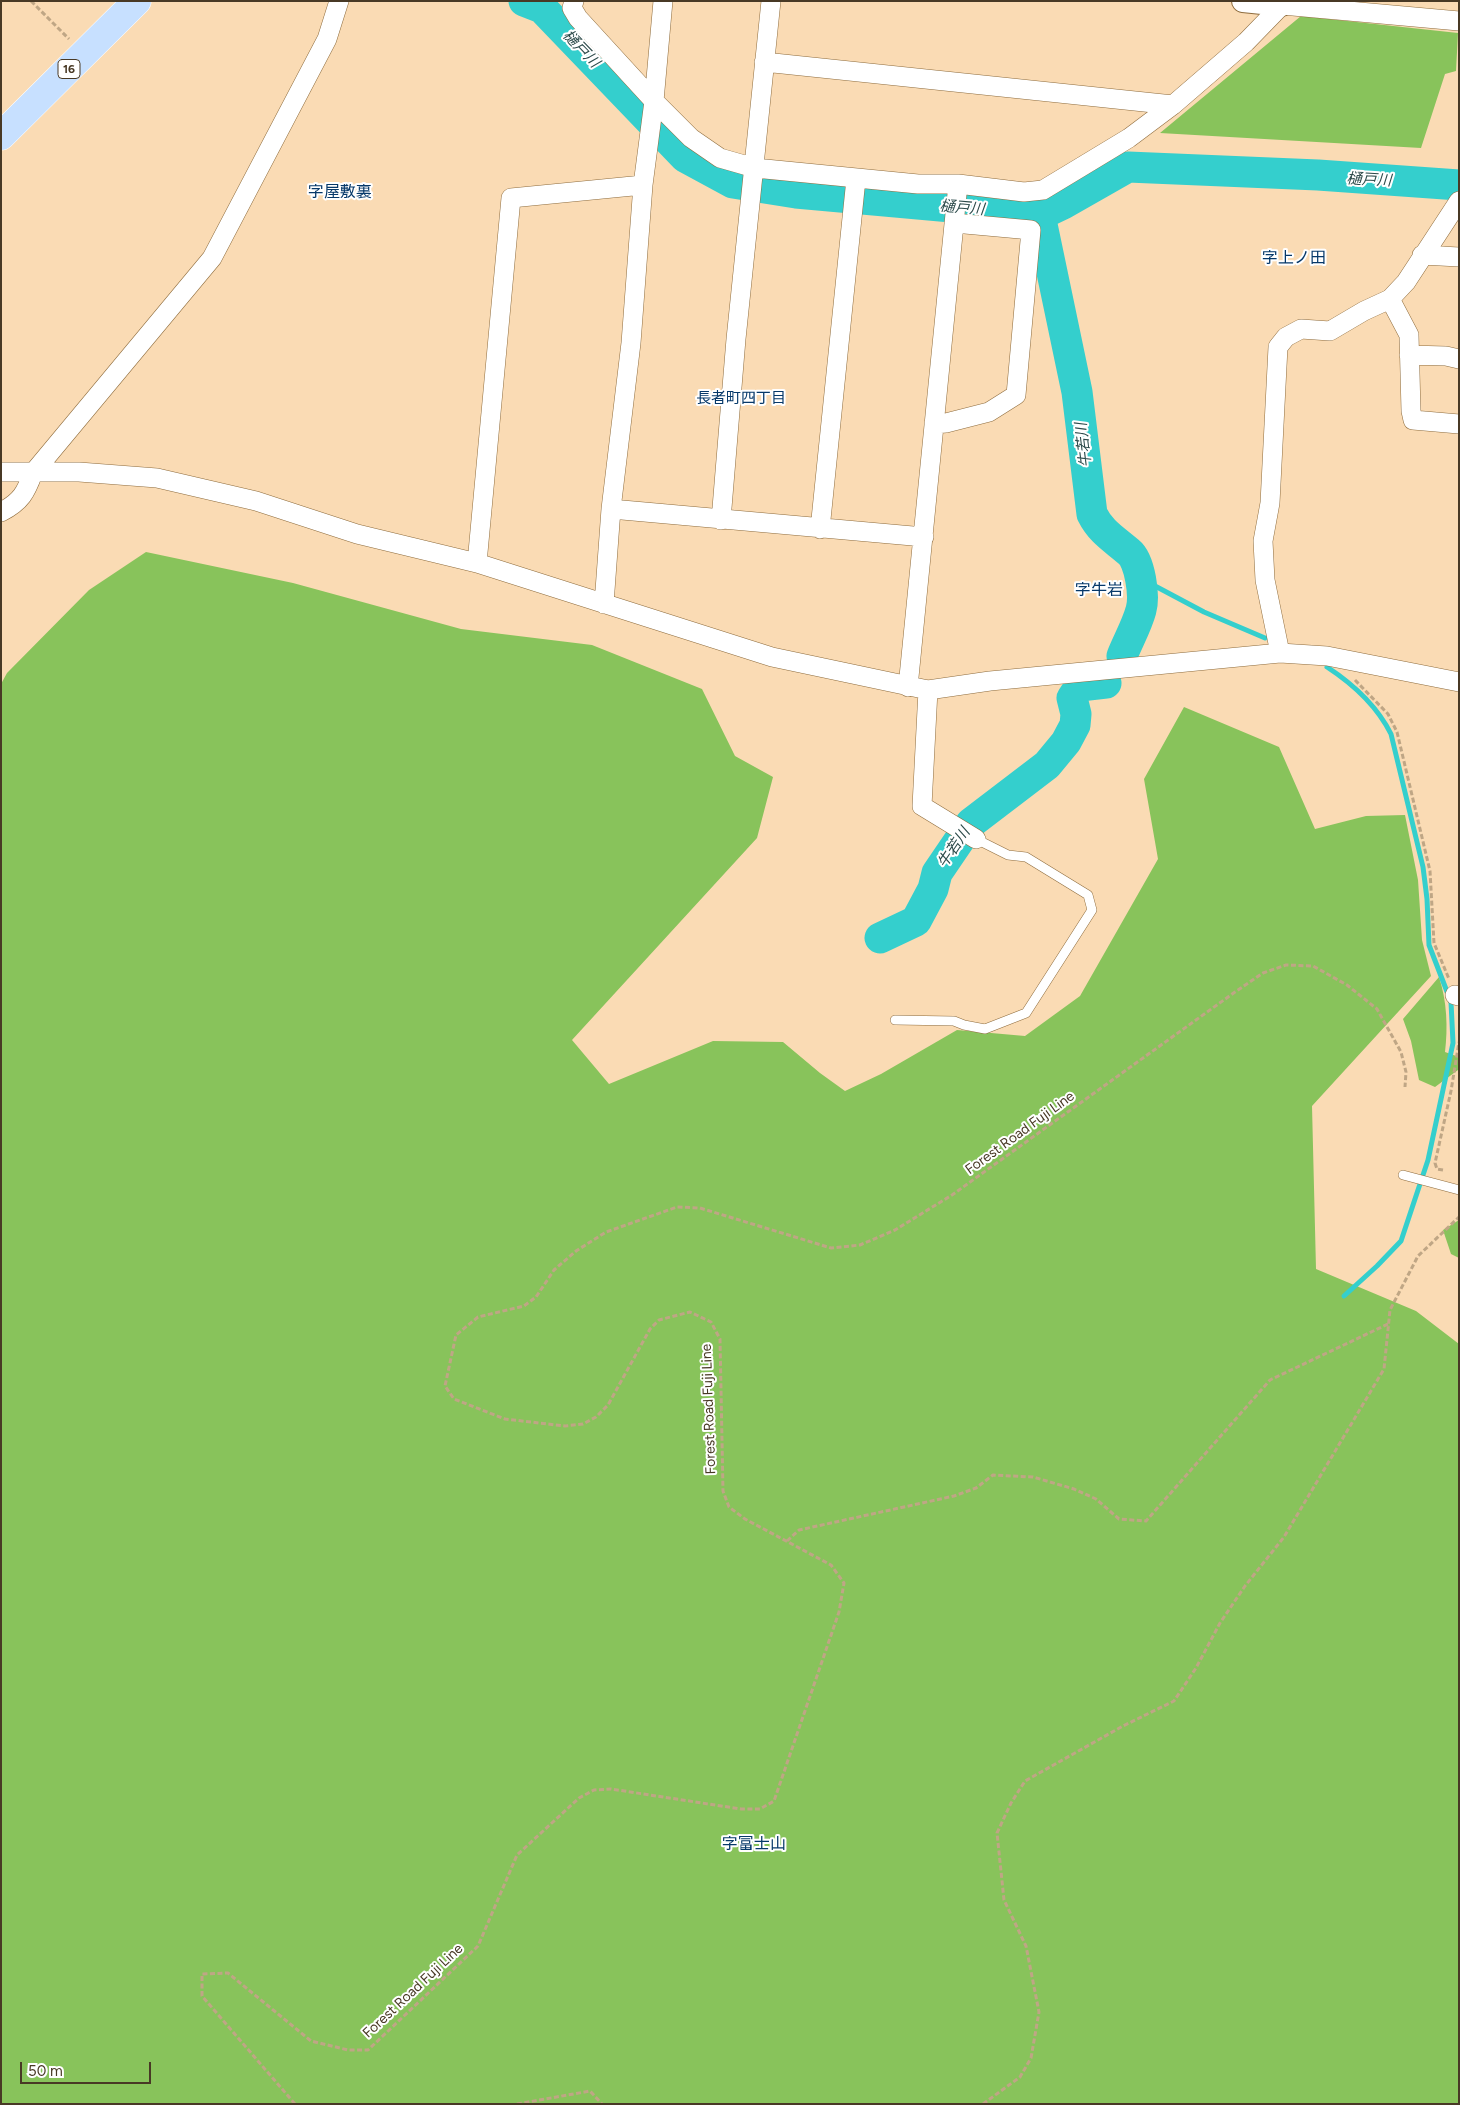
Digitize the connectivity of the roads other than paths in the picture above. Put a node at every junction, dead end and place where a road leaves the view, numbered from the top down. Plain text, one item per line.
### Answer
1 (137, 1) edge
2 (339, 1) edge
3 (574, 1) edge
4 (663, 1) edge
5 (771, 1) edge
6 (1243, 1) edge
7 (1282, 3) edge
8 (1397, 8) edge
9 (1459, 21) edge
10 (764, 62) junction
11 (654, 101) junction
12 (1173, 104) junction
13 (1, 136) edge
14 (755, 168) junction
15 (856, 178) junction
16 (958, 184) junction
17 (643, 185) junction
18 (1459, 201) edge
19 (954, 221) junction
20 (1422, 255) junction
21 (1459, 257) edge
22 (1390, 299) junction
23 (1409, 355) junction
24 (1459, 359) edge
25 (934, 424) junction
26 (1459, 424) edge
27 (1, 472) edge
28 (33, 472) junction
29 (611, 509) junction
30 (1, 512) edge
31 (721, 520) junction
32 (820, 529) junction
33 (924, 537) junction
34 (478, 563) junction
35 (604, 604) junction
36 (1280, 652) junction
37 (1459, 682) edge
38 (908, 687) junction
39 (928, 690) junction
40 (976, 839) joint
41 (895, 1020) dead end
42 (1403, 1175) dead end
43 (1459, 1190) edge

1 - 13 main road, 16
2 - 28 street
3 - 11 street
4 - 11 street
5 - 10 street
6 - 7 street
7 - 8 street
7 - 12 street
8 - 9 street
10 - 12 street
10 - 14 street
11 - 14 street
11 - 17 street
12 - 16 street
14 - 15 street
14 - 31 street
15 - 16 street
15 - 32 street
16 - 19 street
17 - 29 street
17 - 34 street
18 - 20 street
19 - 25 street
19 - 25 street
20 - 21 street
20 - 22 street
22 - 23 street
22 - 36 street
23 - 24 street
23 - 26 street
25 - 33 street
27 - 28 street
28 - 30 street
28 - 34 street
29 - 31 street
29 - 35 street
31 - 32 street
32 - 33 street
33 - 38 street
34 - 35 street
35 - 38 street
36 - 37 street
36 - 39 street
38 - 39 street
39 - 40 street
40 - 41 lane
42 - 43 lane

